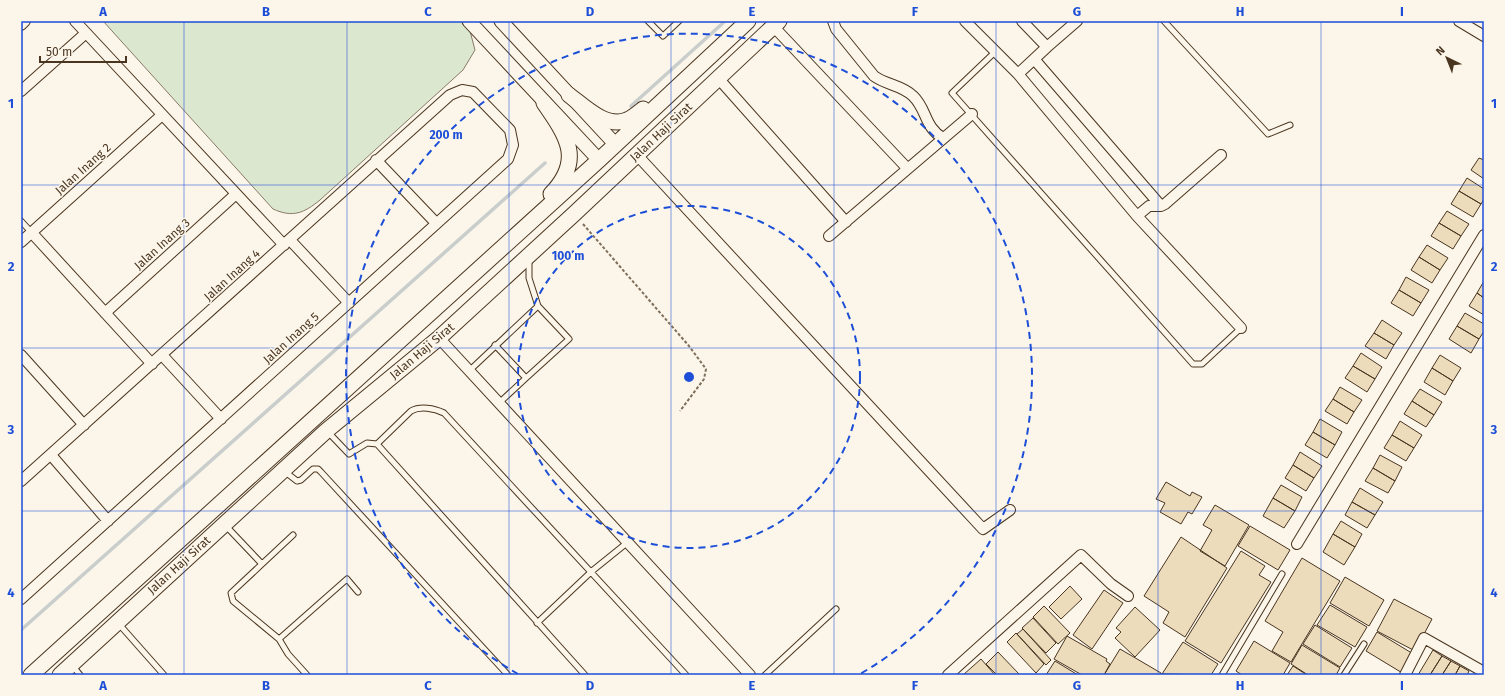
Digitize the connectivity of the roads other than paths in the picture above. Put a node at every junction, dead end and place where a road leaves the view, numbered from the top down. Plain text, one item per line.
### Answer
1 (25, 21) edge
2 (75, 21) edge
3 (469, 21) edge
4 (501, 21) edge
5 (648, 21) edge
6 (679, 21) edge
7 (833, 21) edge
8 (965, 21) edge
9 (1022, 21) edge
10 (1077, 21) edge
11 (1164, 21) edge
12 (1459, 21) edge
13 (742, 23) edge
14 (776, 24) edge
15 (21, 25) edge
16 (86, 33) junction
17 (1484, 36) edge
18 (1046, 47) junction
19 (995, 52) junction
20 (1034, 59) junction
21 (700, 65) junction
22 (1018, 74) junction
23 (718, 78) junction
24 (462, 90) joint
25 (21, 91) edge
26 (569, 94) junction
27 (544, 103) junction
28 (972, 114) junction
29 (162, 115) junction
30 (1290, 125) dead end
31 (943, 138) junction
32 (615, 153) junction
33 (637, 155) junction
34 (1221, 155) dead end
35 (376, 160) junction
36 (599, 160) junction
37 (908, 168) junction
38 (236, 194) junction
39 (1161, 206) junction
40 (574, 214) junction
41 (1137, 216) junction
42 (21, 221) edge
43 (846, 222) junction
44 (436, 223) junction
45 (32, 233) junction
46 (1484, 235) edge
47 (829, 236) dead end
48 (21, 242) edge
49 (287, 243) junction
50 (529, 256) junction
51 (349, 303) junction
52 (538, 306) junction
53 (105, 313) junction
54 (1241, 328) joint
55 (439, 338) junction
56 (495, 345) junction
57 (162, 355) junction
58 (386, 355) junction
59 (22, 358) edge
60 (152, 364) junction
61 (469, 371) junction
62 (526, 378) junction
63 (499, 403) junction
64 (221, 419) junction
65 (84, 425) junction
66 (326, 431) junction
67 (377, 444) junction
68 (51, 455) junction
69 (283, 470) junction
70 (21, 481) edge
71 (1010, 510) dead end
72 (108, 521) junction
73 (224, 524) junction
74 (293, 535) dead end
75 (628, 542) junction
76 (1297, 544) dead end
77 (262, 564) junction
78 (592, 571) junction
79 (1282, 574) dead end
80 (358, 592) dead end
81 (1128, 596) dead end
82 (21, 599) edge
83 (836, 609) dead end
84 (118, 622) junction
85 (537, 623) junction
86 (279, 639) junction
87 (1364, 644) dead end
88 (50, 658) junction
89 (71, 672) edge
90 (1484, 672) edge
91 (26, 675) edge
92 (31, 675) edge
93 (164, 675) edge
94 (307, 675) edge
95 (508, 675) edge
96 (584, 675) edge
97 (686, 675) edge
98 (750, 675) edge
99 (765, 675) edge
100 (948, 675) edge
101 (1222, 675) edge
102 (1344, 675) edge
103 (1405, 675) edge

1 - 15 street
2 - 16 street
3 - 27 street
4 - 26 street
5 - 6 lane
7 - 31 street
8 - 19 street
9 - 18 street
10 - 18 street
11 - 30 lane
12 - 17 street
13 - 21 main road, Jalan Haji Sirat
14 - 23 main road, Jalan Haji Sirat
14 - 32 main road
14 - 37 street
16 - 25 street
16 - 29 street
18 - 20 street
19 - 22 street
19 - 28 lane
20 - 22 street
20 - 39 street
21 - 26 main road
21 - 32 main road, Jalan Haji Sirat
22 - 41 street
23 - 33 main road, Jalan Haji Sirat
23 - 43 street
24 - 35 street, Jalan Inang 4
24 - 44 street, Jalan Inang 5
26 - 32 street
27 - 36 street
27 - 58 main road
28 - 31 street
28 - 54 lane
29 - 38 street
29 - 45 street, Jalan Inang 2
31 - 37 street
32 - 36 main road, Jalan Haji Sirat
32 - 40 main road
33 - 40 main road, Jalan Haji Sirat
33 - 71 street
34 - 39 street
35 - 44 street
35 - 49 street, Jalan Inang 4
36 - 58 main road, Jalan Haji Sirat
37 - 43 street
38 - 49 street
38 - 53 street, Jalan Inang 3
39 - 41 street
40 - 50 main road, Jalan Haji Sirat
41 - 54 street
42 - 45 lane
43 - 47 street
44 - 51 street, Jalan Inang 5
45 - 48 street, Jalan Inang 2
45 - 53 street
46 - 76 street
49 - 51 street
49 - 57 street, Jalan Inang 4
50 - 52 lane
50 - 55 main road, Jalan Haji Sirat
51 - 64 street, Jalan Inang 5
52 - 56 lane
52 - 62 lane
53 - 60 street
55 - 61 street
55 - 66 main road, Jalan Haji Sirat
56 - 61 lane
56 - 62 lane
57 - 60 street, Jalan Inang 4
57 - 64 street
58 - 88 main road, Jalan Haji Sirat
59 - 65 street
60 - 65 street, Jalan Inang 4
61 - 63 street
62 - 63 lane
63 - 75 street
64 - 72 street, Jalan Inang 5
65 - 68 street, Jalan Inang 4
66 - 67 lane
66 - 69 main road, Jalan Haji Sirat
67 - 78 lane
67 - 85 lane
68 - 70 street, Jalan Inang 4
68 - 72 street
69 - 73 main road, Jalan Haji Sirat
69 - 95 lane
72 - 82 street, Jalan Inang 5
73 - 77 lane
73 - 84 main road, Jalan Haji Sirat
74 - 77 lane
75 - 78 lane
75 - 98 street
77 - 86 lane
78 - 85 lane
78 - 97 lane
79 - 101 lane
80 - 86 lane
81 - 100 street
83 - 99 lane
84 - 89 main road, Jalan Haji Sirat
84 - 93 lane
85 - 96 lane
86 - 94 lane
87 - 102 lane
88 - 91 main road
88 - 92 main road, Jalan Haji Sirat
90 - 103 street

